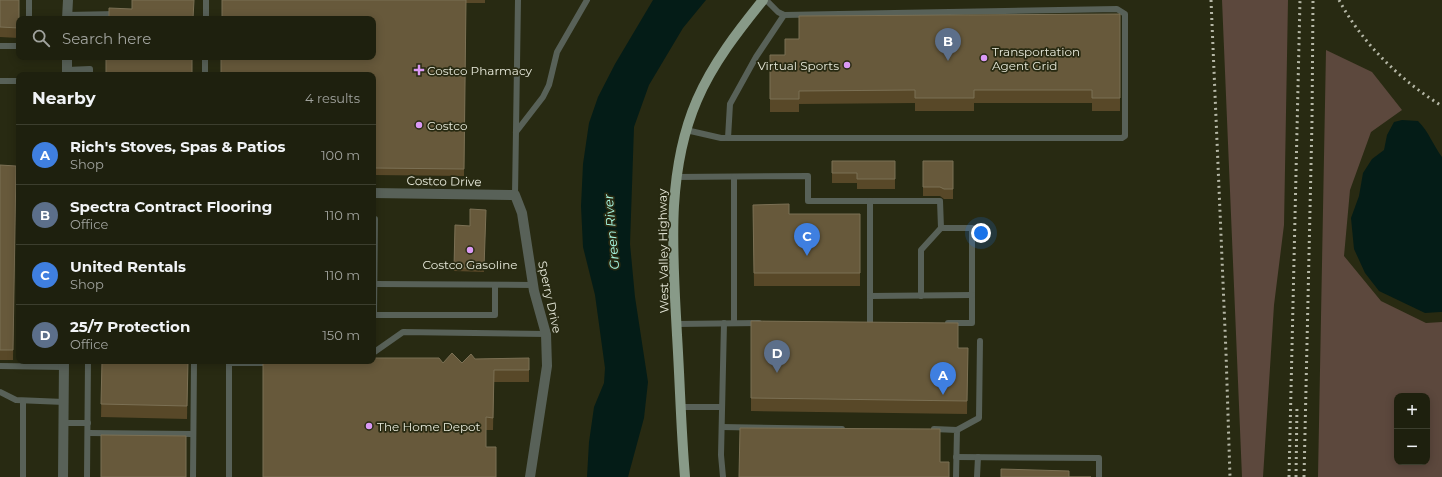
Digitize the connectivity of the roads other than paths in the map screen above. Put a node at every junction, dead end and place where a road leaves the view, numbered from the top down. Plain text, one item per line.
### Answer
1 (29, 0) edge
2 (68, 0) edge
3 (206, 0) edge
4 (518, 0) edge
5 (587, 0) edge
6 (763, 0) edge
7 (766, 0) edge
8 (127, 14) edge
9 (784, 15) junction
10 (29, 16) edge
11 (68, 16) edge
12 (88, 16) edge
13 (206, 16) edge
14 (0, 46) edge
15 (16, 46) edge
16 (67, 60) edge
17 (205, 60) edge
18 (67, 72) edge
19 (90, 72) edge
20 (205, 72) edge
21 (0, 81) edge
22 (16, 81) edge
23 (686, 130) junction
24 (516, 132) junction
25 (728, 138) junction
26 (676, 177) junction
27 (734, 177) junction
28 (376, 193) edge
29 (515, 196) junction
30 (870, 201) junction
31 (941, 228) junction
32 (376, 284) edge
33 (495, 285) junction
34 (533, 285) junction
35 (972, 295) junction
36 (870, 296) junction
37 (921, 296) junction
38 (376, 314) edge
39 (766, 323) edge
40 (862, 323) edge
41 (870, 323) junction
42 (878, 323) edge
43 (941, 323) edge
44 (677, 324) junction
45 (724, 324) junction
46 (734, 324) junction
47 (546, 334) junction
48 (980, 341) dead end
49 (376, 351) edge
50 (25, 364) edge
51 (64, 364) edge
52 (88, 364) edge
53 (194, 364) edge
54 (229, 364) edge
55 (0, 366) edge
56 (0, 392) edge
57 (23, 401) junction
58 (64, 402) junction
59 (681, 407) junction
60 (722, 407) junction
61 (64, 423) junction
62 (88, 423) junction
63 (722, 427) junction
64 (847, 429) edge
65 (925, 429) edge
66 (957, 430) junction
67 (88, 433) junction
68 (193, 434) junction
69 (956, 457) junction
70 (978, 457) junction
71 (23, 477) edge
72 (63, 477) edge
73 (87, 477) edge
74 (193, 477) edge
75 (229, 477) edge
76 (530, 477) edge
77 (685, 477) edge
78 (723, 477) edge
79 (956, 477) edge
80 (978, 477) edge
81 (1099, 477) edge

1 - 10 lane
2 - 11 street
3 - 13 lane
4 - 24 lane
5 - 24 lane
6 - 23 main road, West Valley Highway
7 - 9 lane
8 - 12 lane
9 - 25 lane
9 - 25 lane
14 - 15 lane
16 - 18 street
17 - 20 lane
18 - 19 lane
21 - 22 lane
23 - 25 lane
23 - 26 main road, West Valley Highway
24 - 29 lane
26 - 27 lane
26 - 44 main road, West Valley Highway
27 - 30 lane
27 - 46 lane
28 - 29 street, Costco Drive
29 - 34 street, Sperry Drive
30 - 31 lane
30 - 36 lane
31 - 35 lane
31 - 37 lane
32 - 33 lane
33 - 34 lane
33 - 38 lane
34 - 47 street, Sperry Drive
35 - 37 lane
35 - 43 lane
36 - 37 lane
36 - 41 lane
39 - 46 lane
40 - 41 lane
41 - 42 lane
44 - 45 lane
44 - 59 main road, West Valley Highway
45 - 46 lane
45 - 60 lane
47 - 49 lane
47 - 76 street, Sperry Drive
48 - 66 lane
50 - 51 lane
50 - 55 lane
51 - 58 street
52 - 62 lane
53 - 68 lane
54 - 75 lane
56 - 57 lane
57 - 58 lane
57 - 71 lane
58 - 61 street
59 - 60 lane
59 - 77 main road, West Valley Highway
60 - 63 lane
61 - 62 lane
61 - 72 street
62 - 67 lane
63 - 64 lane
63 - 78 lane
65 - 66 lane
66 - 69 lane
67 - 68 lane
67 - 73 lane
68 - 74 lane
69 - 70 lane
69 - 79 lane
70 - 80 lane
70 - 81 lane

